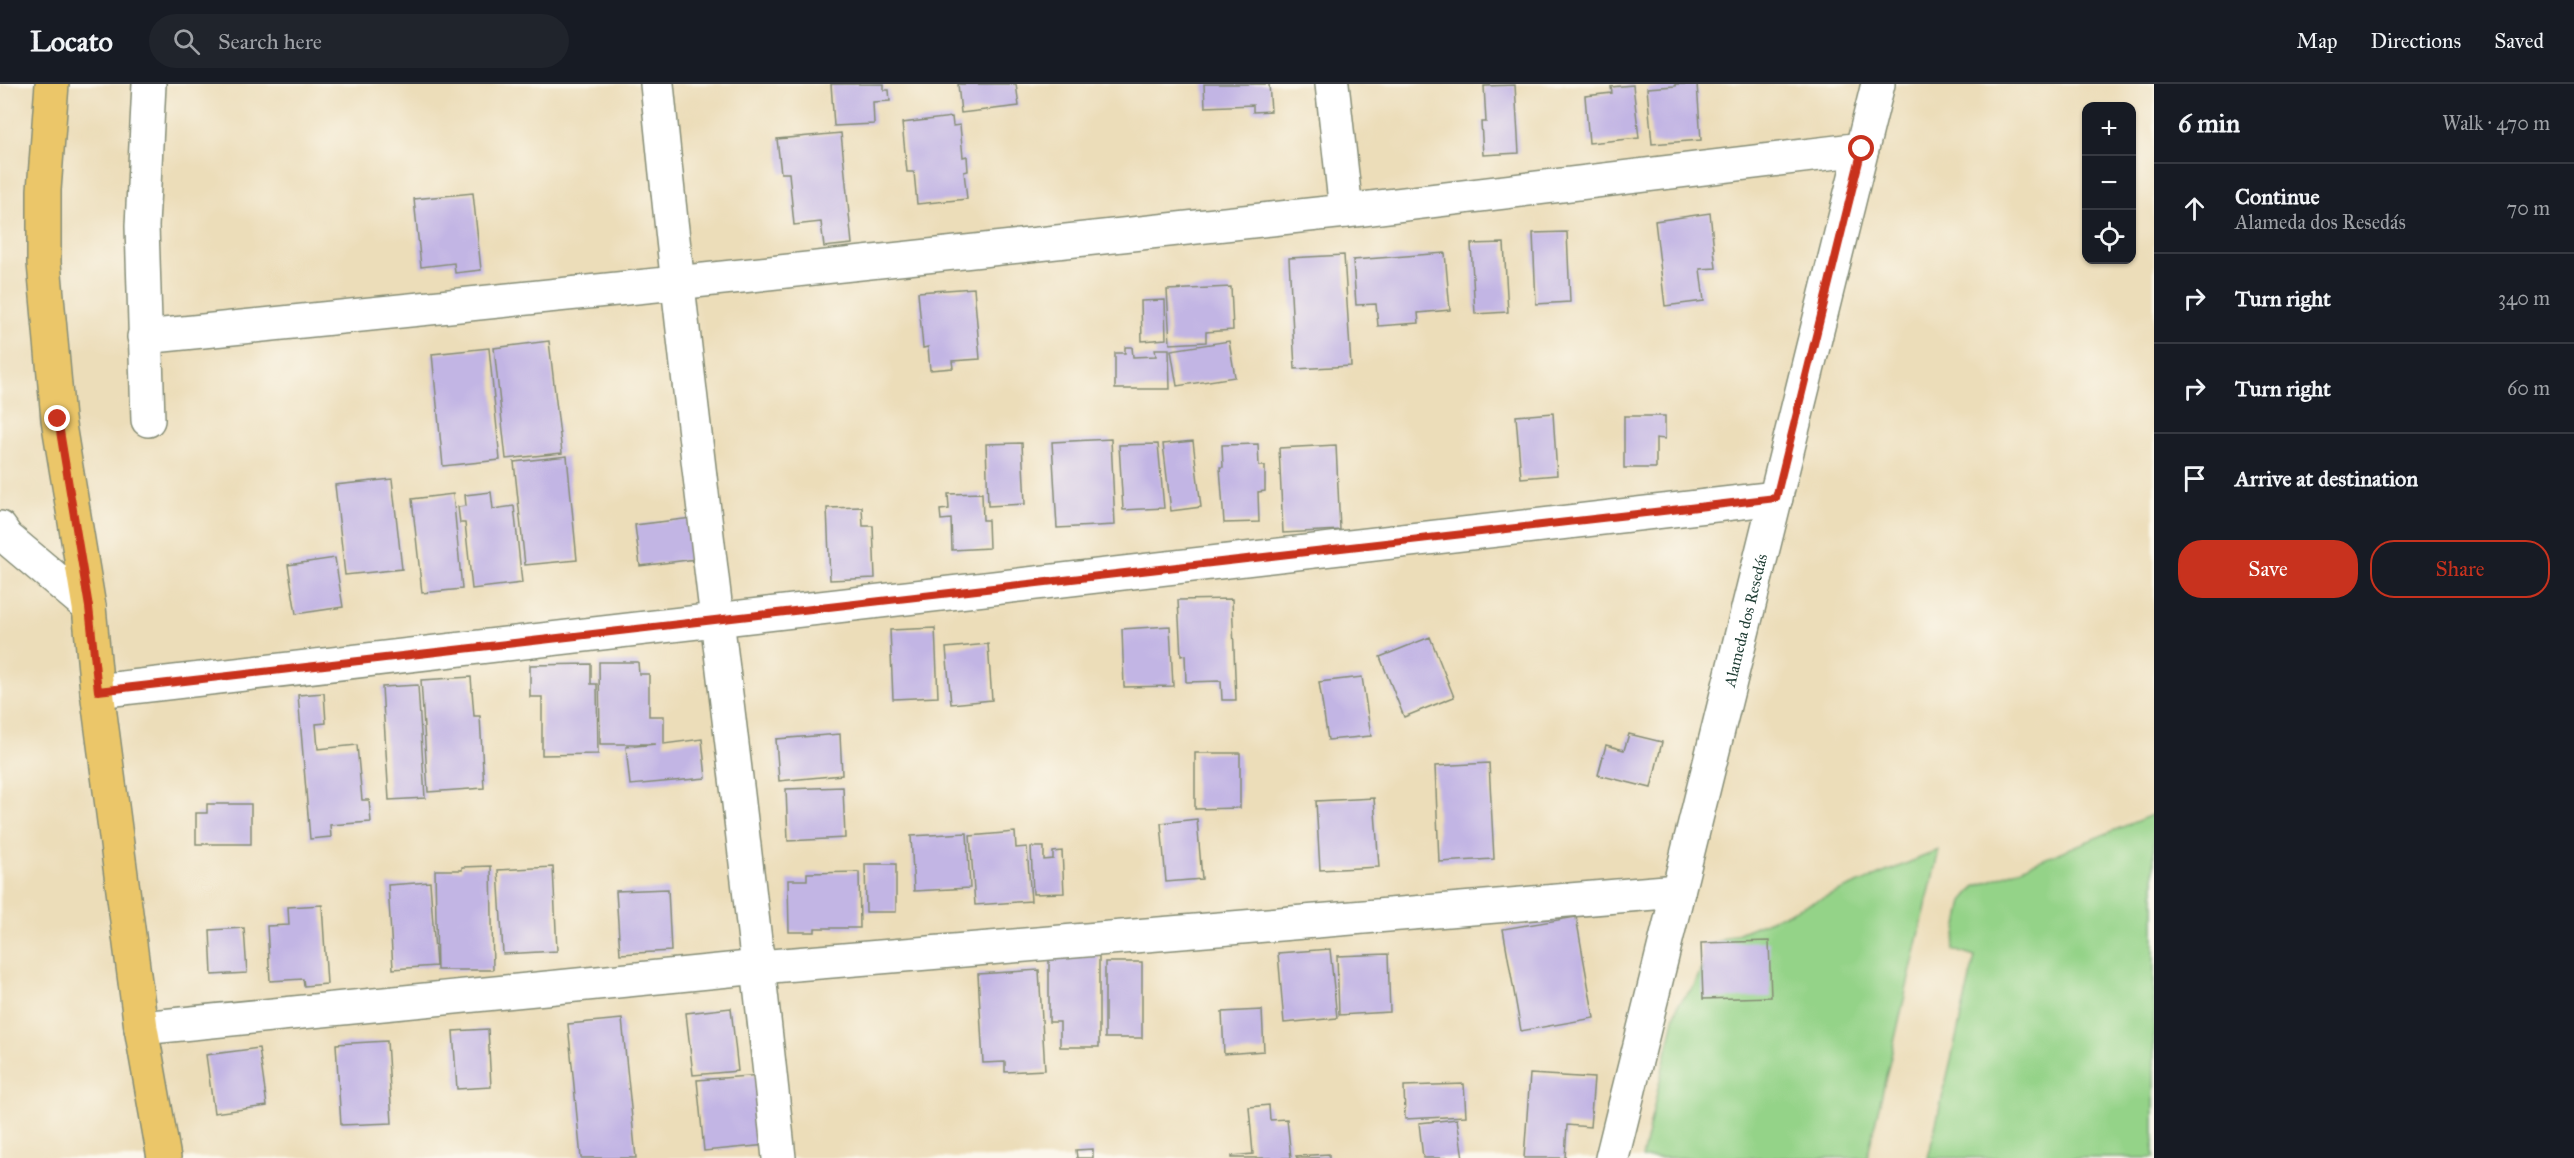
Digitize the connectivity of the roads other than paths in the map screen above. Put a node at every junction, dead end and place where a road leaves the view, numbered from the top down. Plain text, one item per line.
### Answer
1 (52, 84) edge
2 (149, 84) edge
3 (657, 84) edge
4 (1332, 84) edge
5 (1878, 84) edge
6 (1862, 149) junction
7 (1346, 211) junction
8 (676, 284) junction
9 (144, 337) junction
10 (148, 420) dead end
11 (1776, 498) junction
12 (0, 528) edge
13 (89, 607) junction
14 (718, 620) junction
15 (98, 691) junction
16 (1678, 891) junction
17 (759, 967) junction
18 (141, 1028) junction
19 (164, 1158) edge
20 (779, 1158) edge
21 (1612, 1158) edge

1 - 13 main road
2 - 9 street
3 - 8 street
4 - 7 street
5 - 6 street, Alameda dos Resedás
6 - 7 street
6 - 11 street, Alameda dos Resedás
7 - 8 street
8 - 9 street
8 - 14 street
9 - 10 street
11 - 14 street
11 - 16 street, Alameda dos Resedás
12 - 13 street
13 - 15 main road
14 - 15 street
14 - 17 street
15 - 18 main road
16 - 17 street
16 - 21 street, Alameda dos Resedás
17 - 18 street
17 - 20 street
18 - 19 main road

